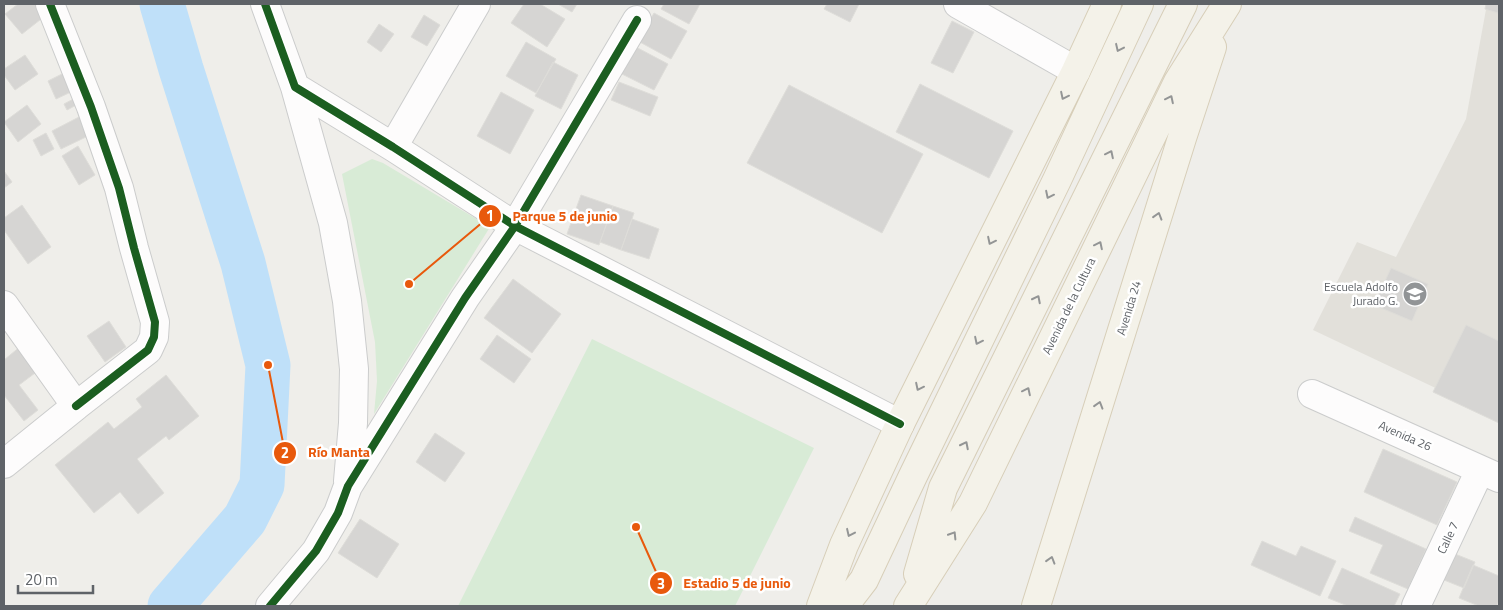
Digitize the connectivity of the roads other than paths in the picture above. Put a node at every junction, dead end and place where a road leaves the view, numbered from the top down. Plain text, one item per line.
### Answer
1 (50, 4) edge
2 (265, 4) edge
3 (476, 4) edge
4 (958, 4) edge
5 (1107, 4) edge
6 (1139, 4) edge
7 (1183, 4) edge
8 (1225, 7) edge
9 (637, 20) dead end
10 (1076, 71) junction
11 (295, 87) junction
12 (393, 147) junction
13 (515, 226) junction
14 (4, 305) edge
15 (1312, 394) dead end
16 (76, 406) junction
17 (900, 424) junction
18 (4, 464) edge
19 (1490, 474) edge
20 (348, 486) junction
21 (270, 606) edge
22 (821, 606) edge
23 (844, 606) edge
24 (908, 606) edge
25 (1036, 606) edge
26 (1416, 606) edge

1 - 16 street
2 - 11 street
3 - 12 street
4 - 10 street
5 - 10 main road
6 -> 23 main road
24 -> 7 main road, Avenida de la Cultura
24 -> 8 main road, Avenida de la Cultura
25 -> 8 main road, Avenida 24
9 - 13 street
10 -> 17 main road
11 - 12 street
11 - 20 street
12 - 13 street
13 - 17 street
13 - 20 street
14 - 16 street
15 - 19 street, Avenida 26
16 - 18 street
17 -> 22 main road
19 - 26 street, Calle 7
20 - 21 street

